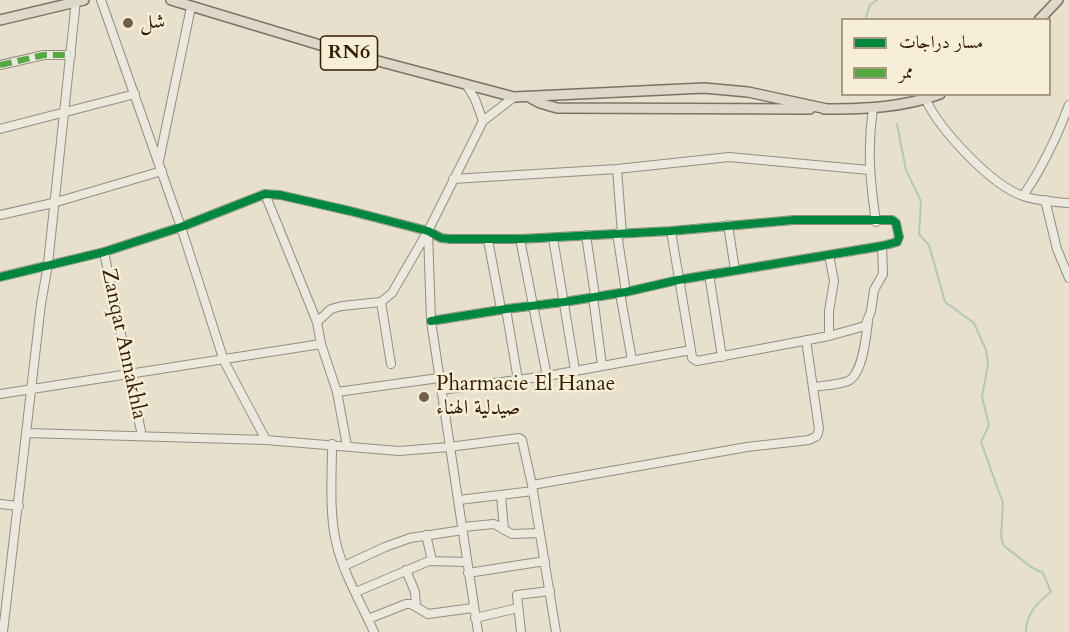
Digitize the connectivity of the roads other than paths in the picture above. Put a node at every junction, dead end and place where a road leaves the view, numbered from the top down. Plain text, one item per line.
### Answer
1 (79, 0) edge
2 (101, 0) edge
3 (171, 0) edge
4 (1058, 0) edge
5 (191, 7) junction
6 (1041, 18) edge
7 (0, 20) edge
8 (71, 55) junction
9 (0, 65) edge
10 (466, 84) junction
11 (135, 94) junction
12 (528, 96) junction
13 (935, 96) edge
14 (514, 97) junction
15 (926, 100) junction
16 (1069, 105) edge
17 (873, 108) junction
18 (827, 109) junction
19 (64, 112) junction
20 (483, 121) junction
21 (0, 129) edge
22 (158, 161) junction
23 (617, 169) junction
24 (869, 170) junction
25 (162, 171) junction
26 (453, 179) junction
27 (265, 194) junction
28 (1023, 196) junction
29 (1045, 200) junction
30 (53, 202) junction
31 (1069, 203) edge
32 (0, 214) edge
33 (876, 222) junction
34 (728, 225) junction
35 (181, 227) junction
36 (428, 231) junction
37 (671, 231) junction
38 (620, 233) junction
39 (586, 236) junction
40 (553, 238) junction
41 (520, 239) junction
42 (488, 240) junction
43 (882, 246) junction
44 (104, 252) junction
45 (829, 255) junction
46 (48, 264) junction
47 (735, 270) junction
48 (710, 274) junction
49 (0, 277) edge
50 (1069, 278) edge
51 (678, 280) junction
52 (623, 292) junction
53 (594, 296) junction
54 (381, 302) junction
55 (564, 302) junction
56 (533, 306) junction
57 (504, 309) junction
58 (431, 321) junction
59 (317, 322) junction
60 (868, 322) junction
61 (829, 336) junction
62 (806, 340) junction
63 (321, 344) junction
64 (691, 350) junction
65 (722, 357) junction
66 (632, 360) junction
67 (224, 361) junction
68 (391, 364) dead end
69 (602, 365) junction
70 (575, 370) junction
71 (131, 375) junction
72 (547, 376) junction
73 (439, 378) junction
74 (518, 380) junction
75 (814, 387) junction
76 (33, 389) junction
77 (441, 390) junction
78 (337, 392) junction
79 (0, 394) edge
80 (28, 434) junction
81 (142, 435) junction
82 (266, 440) junction
83 (332, 444) junction
84 (347, 446) junction
85 (449, 447) junction
86 (533, 488) junction
87 (501, 495) junction
88 (459, 500) junction
89 (0, 504) edge
90 (19, 506) junction
91 (463, 529) junction
92 (504, 530) junction
93 (540, 532) junction
94 (426, 535) junction
95 (432, 560) junction
96 (545, 561) junction
97 (466, 562) junction
98 (344, 566) junction
99 (406, 570) junction
100 (468, 573) junction
101 (550, 591) junction
102 (356, 592) junction
103 (416, 606) junction
104 (473, 608) junction
105 (518, 609) junction
106 (475, 618) junction
107 (368, 619) junction
108 (3, 632) edge
109 (374, 632) edge
110 (478, 632) edge
111 (521, 632) edge
112 (556, 632) edge

1 - 7 main road
1 - 8 street
2 - 11 street
3 - 5 main road, RN6
4 - 6 main road
5 - 10 main road, RN6
5 - 22 street
8 - 9 street
8 - 19 street
10 - 14 main road, RN6
10 - 20 street
11 - 19 street
11 - 22 street
12 - 14 main road, RN6
12 - 18 main road, RN6
12 - 18 main road, RN6
13 - 15 main road, RN6
14 - 20 street
15 - 17 main road, RN6
15 - 28 street
16 - 28 street
17 - 18 main road, RN6
17 - 24 street
19 - 21 street
19 - 30 street
20 - 26 street
22 - 25 street
23 - 24 street
23 - 26 street
23 - 38 street
24 - 33 street
25 - 30 street
25 - 35 street
26 - 36 street
27 - 35 street
27 - 36 street
27 - 59 street
28 - 29 street
29 - 31 street
29 - 50 street
30 - 32 street
30 - 46 street
33 - 34 street
33 - 43 street
34 - 37 street
34 - 47 street
35 - 44 street
35 - 67 street
36 - 42 street
36 - 54 street
36 - 58 street
37 - 38 street
37 - 51 street
38 - 39 street
38 - 52 street
39 - 40 street
39 - 53 street
40 - 41 street
40 - 55 street
41 - 42 street
41 - 56 street
42 - 57 street
43 - 45 street
43 - 60 street
44 - 46 street
44 - 71 street, Zanqat Annakhla
45 - 47 street
45 - 61 street
46 - 49 street
46 - 76 street
47 - 48 street
48 - 51 street
48 - 65 street
51 - 52 street
51 - 64 street
52 - 53 street
52 - 66 street
53 - 55 street
53 - 69 street
54 - 59 street
54 - 68 street
55 - 56 street
55 - 70 street
56 - 57 street
56 - 72 street
57 - 58 street
57 - 74 street
58 - 73 street
59 - 63 street
60 - 61 street
60 - 75 street
61 - 62 street
62 - 65 street
62 - 75 street
63 - 67 street
63 - 78 street
64 - 65 street
64 - 66 street
66 - 69 street
67 - 71 street
67 - 82 street
69 - 70 street
70 - 72 street
71 - 76 street
71 - 81 street, Zanqat Annakhla
72 - 74 street
73 - 77 street
73 - 78 street
74 - 77 street
75 - 86 street
76 - 79 street
76 - 80 street
77 - 85 street
78 - 84 street
80 - 81 street
80 - 90 street
81 - 82 street
82 - 83 street
83 - 84 street
83 - 98 street
84 - 85 street
85 - 86 street
85 - 88 street
86 - 87 street
86 - 93 street
87 - 88 street
87 - 92 street
88 - 91 street
89 - 90 street
90 - 108 street
91 - 92 street
91 - 94 street
91 - 97 street
92 - 93 street
93 - 96 street
94 - 95 street
94 - 98 street
95 - 97 street
95 - 99 street
96 - 100 street
96 - 101 street
97 - 100 street
98 - 102 street
99 - 102 street
99 - 103 street
100 - 104 street
101 - 105 street
101 - 112 street
102 - 107 street
103 - 104 street
103 - 107 street
104 - 106 street
105 - 106 street
105 - 111 street
106 - 110 street
107 - 109 street

